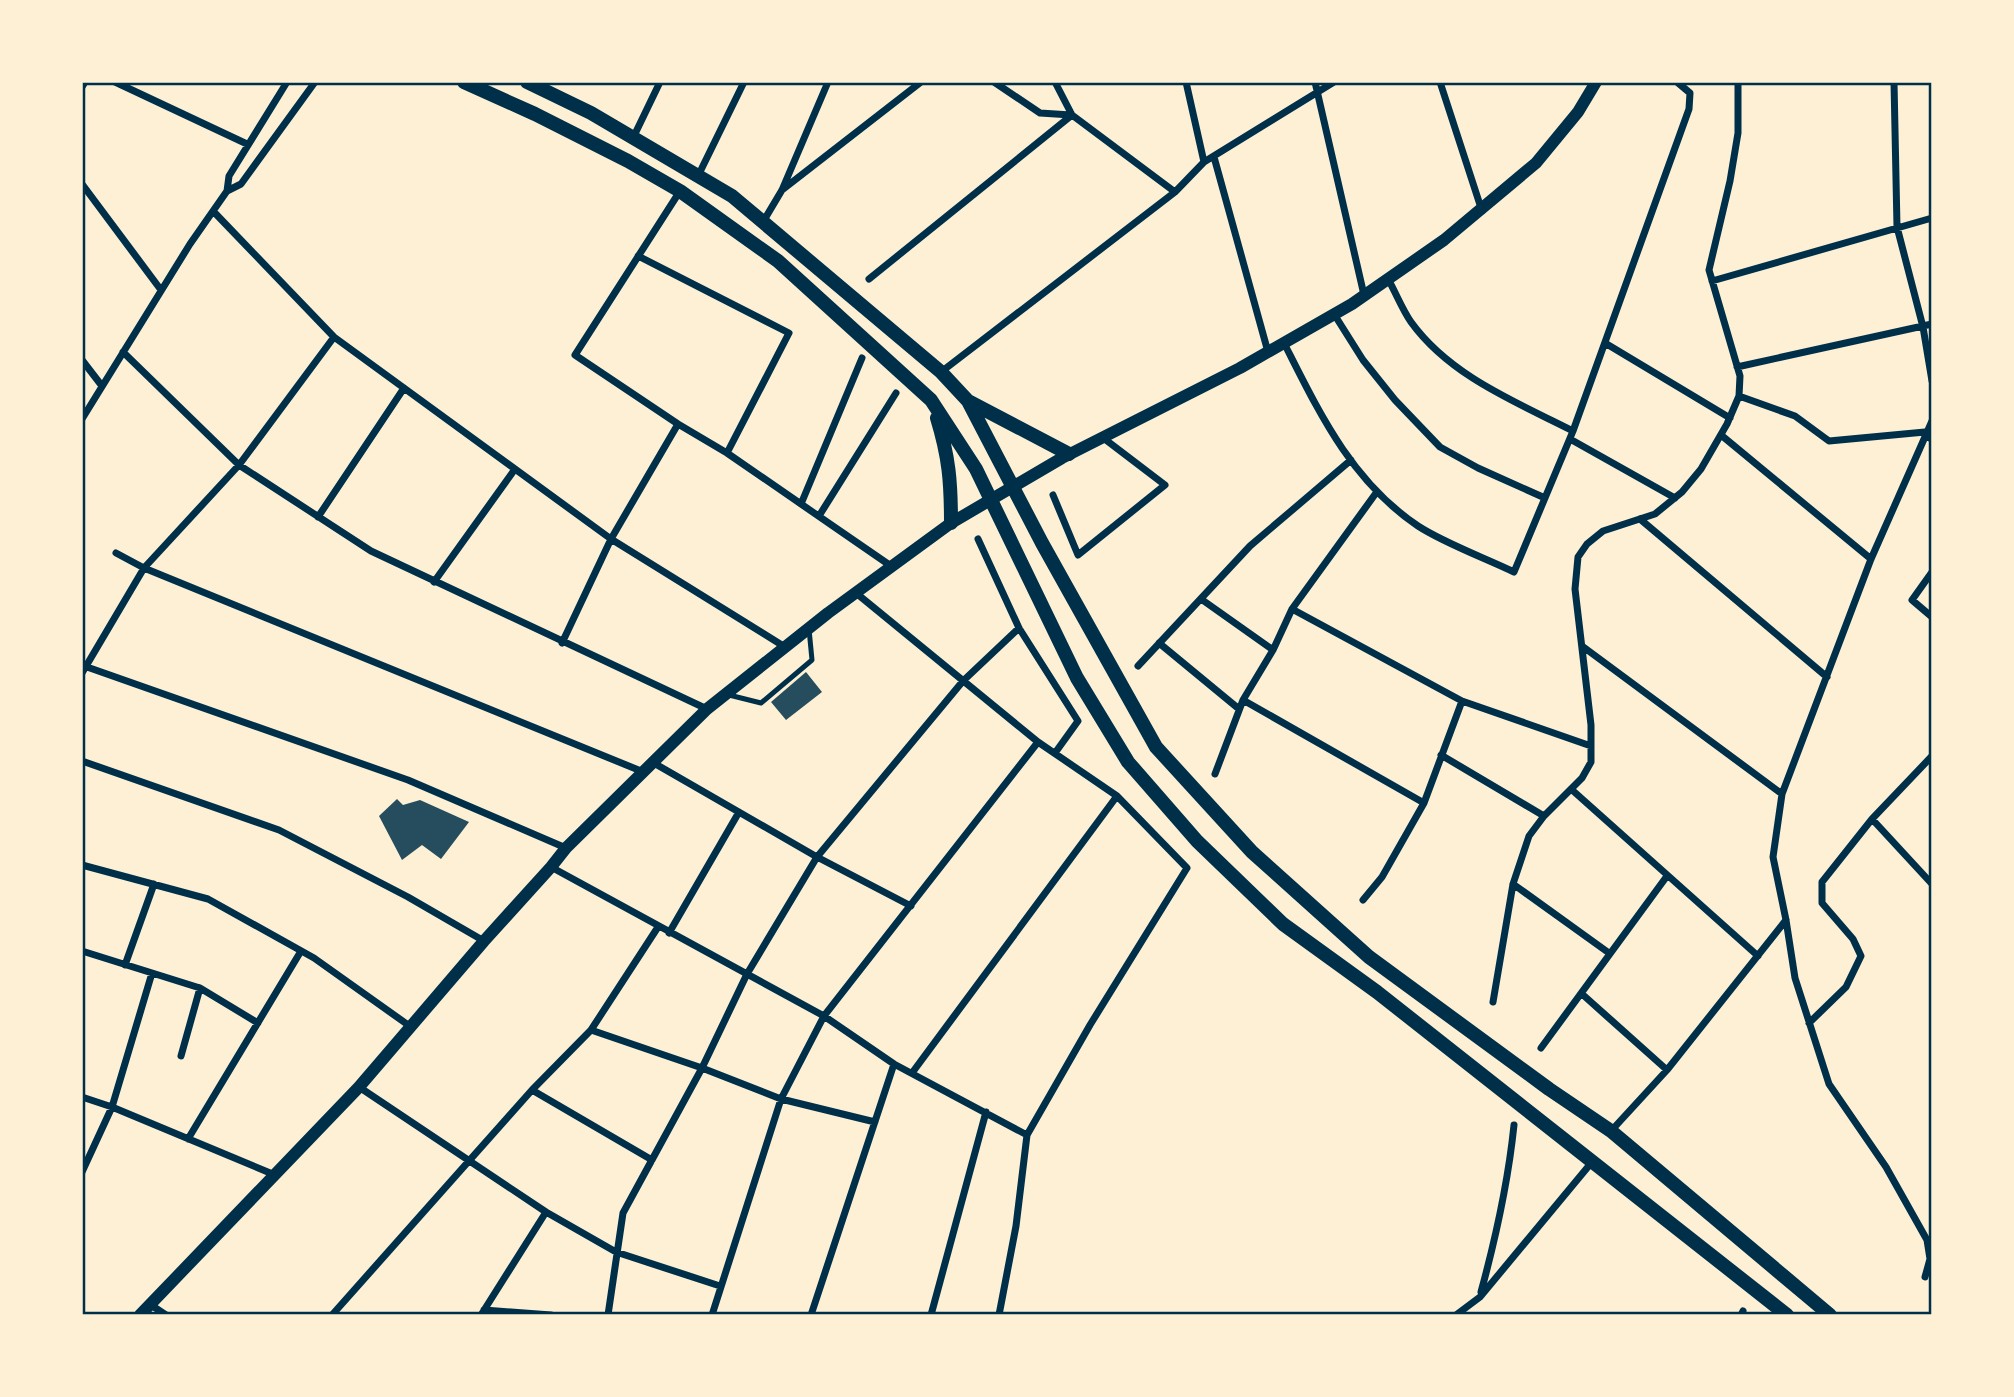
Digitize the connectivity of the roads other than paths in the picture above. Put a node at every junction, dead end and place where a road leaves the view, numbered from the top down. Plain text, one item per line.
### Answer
1 (115, 82) edge
2 (287, 82) edge
3 (315, 82) edge
4 (464, 82) edge
5 (527, 82) edge
6 (660, 82) edge
7 (744, 82) edge
8 (828, 82) edge
9 (921, 82) edge
10 (994, 82) edge
11 (1055, 82) edge
12 (1186, 82) edge
13 (1314, 82) edge
14 (1334, 82) edge
15 (1440, 82) edge
16 (1596, 82) edge
17 (1676, 82) edge
18 (1738, 82) edge
19 (1894, 82) edge
20 (1317, 91) junction
21 (1072, 115) junction
22 (633, 138) junction
23 (247, 145) junction
24 (1214, 157) junction
25 (1204, 162) junction
26 (698, 176) junction
27 (82, 184) edge
28 (782, 190) junction
29 (227, 191) junction
30 (680, 191) junction
31 (1175, 192) junction
32 (213, 211) junction
33 (1482, 211) junction
34 (1932, 218) edge
35 (762, 222) junction
36 (1898, 227) junction
37 (638, 256) junction
38 (869, 279) dead end
39 (1388, 279) junction
40 (1712, 281) junction
41 (161, 290) junction
42 (1364, 295) junction
43 (1334, 314) junction
44 (1932, 324) edge
45 (1923, 327) junction
46 (334, 337) junction
47 (1284, 343) junction
48 (1605, 343) junction
49 (123, 352) junction
50 (1268, 352) junction
51 (862, 358) dead end
52 (82, 360) edge
53 (1737, 368) junction
54 (941, 372) junction
55 (1932, 381) edge
56 (102, 386) junction
57 (404, 388) junction
58 (896, 393) dead end
59 (1740, 397) junction
60 (931, 400) junction
61 (968, 401) junction
62 (1730, 418) junction
63 (82, 419) edge
64 (1932, 421) edge
65 (678, 424) junction
66 (1926, 432) junction
67 (1572, 435) junction
68 (1721, 436) junction
69 (1102, 438) junction
70 (1932, 440) edge
71 (727, 453) junction
72 (1069, 454) junction
73 (1351, 460) junction
74 (239, 465) junction
75 (515, 469) junction
76 (1013, 486) junction
77 (1376, 493) junction
78 (1053, 495) dead end
79 (1545, 498) junction
80 (1675, 498) junction
81 (990, 499) junction
82 (801, 504) junction
83 (819, 516) junction
84 (318, 517) junction
85 (1640, 519) junction
86 (951, 523) junction
87 (611, 539) junction
88 (978, 539) dead end
89 (116, 553) dead end
90 (1871, 559) junction
91 (891, 566) junction
92 (144, 568) junction
93 (1932, 572) edge
94 (434, 582) junction
95 (856, 593) junction
96 (1201, 599) junction
97 (1293, 609) junction
98 (1932, 617) edge
99 (809, 628) junction
100 (1019, 628) junction
101 (562, 643) junction
102 (1159, 643) junction
103 (1582, 646) junction
104 (785, 647) junction
105 (1273, 650) junction
106 (1138, 666) dead end
107 (85, 670) edge
108 (1827, 677) junction
109 (963, 681) junction
110 (726, 694) junction
111 (1243, 699) junction
112 (1462, 701) junction
113 (706, 709) junction
114 (1239, 709) junction
115 (1038, 742) junction
116 (1591, 746) junction
117 (1055, 753) junction
118 (1441, 755) junction
119 (1932, 756) edge
120 (82, 761) edge
121 (652, 762) junction
122 (641, 771) junction
123 (1215, 774) dead end
124 (1571, 789) junction
125 (1782, 794) junction
126 (1117, 796) junction
127 (1424, 803) junction
128 (739, 812) junction
129 (1544, 816) junction
130 (1872, 820) junction
131 (566, 848) junction
132 (817, 857) junction
133 (82, 865) edge
134 (551, 867) junction
135 (1667, 876) junction
136 (154, 884) junction
137 (1513, 884) junction
138 (1932, 884) edge
139 (1363, 900) dead end
140 (911, 906) junction
141 (1786, 920) junction
142 (658, 928) junction
143 (669, 933) junction
144 (484, 941) junction
145 (82, 951) edge
146 (301, 951) junction
147 (1609, 953) junction
148 (1758, 956) junction
149 (125, 965) junction
150 (152, 973) junction
151 (747, 974) junction
152 (200, 988) junction
153 (1582, 994) junction
154 (1493, 1002) dead end
155 (824, 1016) junction
156 (258, 1023) junction
157 (1809, 1023) junction
158 (412, 1028) junction
159 (591, 1030) junction
160 (1541, 1048) dead end
161 (181, 1056) dead end
162 (894, 1064) junction
163 (702, 1068) junction
164 (1667, 1070) junction
165 (912, 1073) junction
166 (359, 1087) junction
167 (532, 1090) junction
168 (82, 1097) edge
169 (781, 1100) junction
170 (112, 1107) junction
171 (986, 1112) junction
172 (875, 1122) junction
173 (1514, 1125) dead end
174 (1611, 1131) junction
175 (1027, 1135) junction
176 (188, 1139) junction
177 (82, 1149) edge
178 (91, 1152) junction
179 (652, 1160) junction
180 (470, 1162) junction
181 (1592, 1162) junction
182 (82, 1172) edge
183 (275, 1175) junction
184 (546, 1212) junction
185 (616, 1252) junction
186 (1925, 1277) dead end
187 (720, 1286) junction
188 (1480, 1297) junction
189 (151, 1305) junction
190 (482, 1312) edge
191 (140, 1315) edge
192 (166, 1315) edge
193 (332, 1315) edge
194 (551, 1315) edge
195 (608, 1315) edge
196 (712, 1315) edge
197 (811, 1315) edge
198 (930, 1315) edge
199 (999, 1315) edge
200 (1456, 1315) edge
201 (1787, 1315) edge
202 (1830, 1315) edge

1 - 23 street
2 - 23 street
3 - 29 street
4 - 30 main road
5 - 22 main road
6 - 22 street
7 - 26 street
8 - 28 street
9 - 28 street
10 - 21 street
11 - 21 street
12 - 25 street
13 - 20 street
14 - 20 street
15 - 33 street
16 - 33 street
17 - 48 street
18 - 40 street
19 - 36 street
20 - 24 street
20 - 42 street
21 - 31 street
21 - 38 street
22 - 26 main road
23 - 29 street
24 - 25 street
24 - 50 street
25 - 31 street
26 - 35 main road
27 - 41 street
28 - 35 street
29 - 32 street
30 - 37 street
30 - 60 main road
31 - 54 street
32 - 41 street
32 - 46 street
33 - 39 street
34 - 36 street
35 - 54 main road
36 - 40 street
36 - 45 street
37 - 65 street
37 - 71 street
39 - 42 street
39 - 67 street
40 - 53 street
41 - 49 street
42 - 43 street
43 - 47 street
43 - 79 street
44 - 45 street
45 - 53 street
45 - 55 street
46 - 57 street
46 - 74 street
47 - 50 street
47 - 73 street
48 - 62 street
48 - 67 street
49 - 56 street
49 - 74 street
50 - 69 street
51 - 82 street
52 - 56 street
53 - 59 street
54 - 61 main road
56 - 63 street
57 - 75 street
57 - 84 street
58 - 83 street
59 - 62 street
59 - 66 street
60 - 81 main road
60 - 86 main road
61 - 72 main road
61 - 76 main road
62 - 68 street
64 - 66 street
65 - 71 street
65 - 87 street
66 - 70 street
66 - 90 street
67 - 79 street
67 - 80 street
68 - 80 street
68 - 90 street
69 - 72 street
69 - 78 street
71 - 82 street
72 - 76 street
73 - 77 street
73 - 96 street
74 - 84 street
74 - 92 street
75 - 87 street
75 - 94 street
76 - 81 street
76 - 174 main road
77 - 79 street
77 - 97 street
80 - 85 street
81 - 86 street
81 - 181 main road
82 - 83 street
83 - 91 street
84 - 94 street
85 - 103 street
85 - 108 street
86 - 91 street
87 - 101 street
87 - 104 street
88 - 100 street
89 - 92 street
90 - 108 street
91 - 95 street
92 - 107 street
92 - 122 street
93 - 98 street
94 - 101 street
95 - 99 street
95 - 109 street
96 - 102 street
96 - 105 street
97 - 105 street
97 - 112 street
99 - 104 street
99 - 110 lane
100 - 109 street
100 - 117 street
101 - 113 street
102 - 106 street
102 - 114 street
103 - 116 street
103 - 125 street
104 - 110 street
105 - 111 street
107 - 131 street
108 - 125 street
109 - 115 street
109 - 132 street
110 - 113 street
111 - 114 street
111 - 127 street
112 - 116 street
112 - 118 street
113 - 121 street
114 - 123 street
115 - 117 street
115 - 140 street
116 - 124 street
117 - 126 street
118 - 127 street
118 - 129 street
119 - 130 street
120 - 144 street
121 - 122 street
121 - 128 street
122 - 131 street
124 - 129 street
124 - 135 street
125 - 141 street
126 - 165 street
126 - 175 street
127 - 139 street
128 - 132 street
128 - 143 street
129 - 137 street
130 - 138 street
130 - 157 street
131 - 134 street
132 - 140 street
132 - 151 street
133 - 136 street
134 - 142 street
134 - 144 street
135 - 147 street
135 - 148 street
136 - 146 street
136 - 149 street
137 - 147 street
137 - 154 street
140 - 155 street
141 - 148 street
141 - 157 street
142 - 143 street
142 - 159 street
143 - 151 street
144 - 158 street
145 - 149 street
146 - 156 street
146 - 158 street
147 - 153 street
148 - 164 street
149 - 150 street
150 - 152 street
150 - 170 street
151 - 155 street
151 - 163 street
152 - 156 street
152 - 161 street
153 - 160 street
153 - 164 street
155 - 162 street
155 - 169 street
156 - 176 street
157 - 186 street
158 - 166 street
159 - 163 street
159 - 167 street
162 - 165 street
162 - 172 street
163 - 169 street
163 - 179 street
164 - 174 street
165 - 171 street
166 - 180 street
166 - 183 street
167 - 179 street
167 - 180 street
168 - 170 street
169 - 172 street
169 - 187 street
170 - 176 street
170 - 178 street
171 - 175 street
171 - 198 street
172 - 197 street
173 - 188 street
174 - 202 main road
175 - 199 street
176 - 183 street
177 - 178 street
178 - 182 street
179 - 185 street
180 - 184 street
180 - 193 street
181 - 188 street
181 - 201 main road
183 - 189 street
184 - 185 street
184 - 190 street
185 - 187 street
185 - 195 street
187 - 196 street
188 - 200 street
189 - 191 street
189 - 192 street
190 - 194 street

